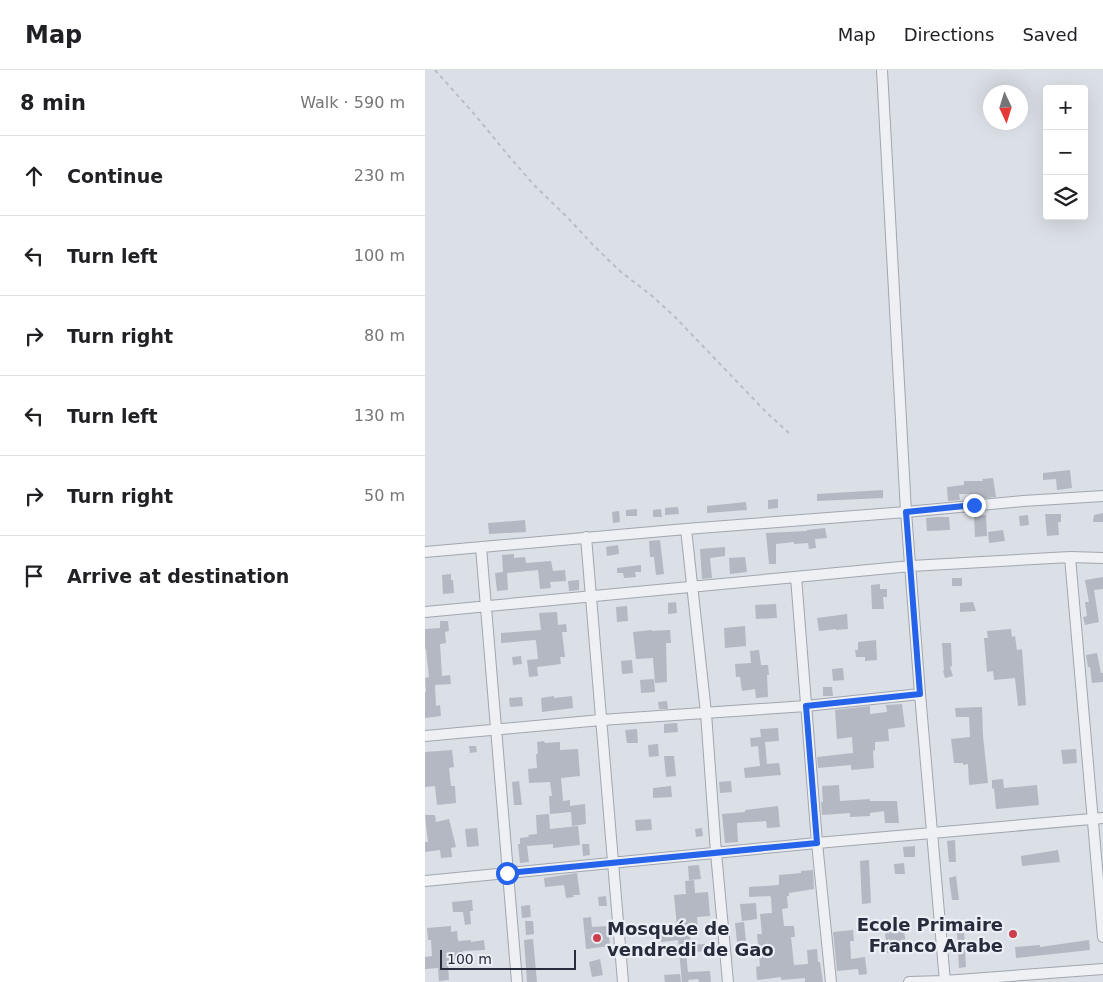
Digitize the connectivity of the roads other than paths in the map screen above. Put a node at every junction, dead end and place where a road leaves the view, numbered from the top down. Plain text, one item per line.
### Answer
1 (882, 70) edge
2 (1103, 496) edge
3 (906, 512) junction
4 (686, 529) junction
5 (586, 538) junction
6 (481, 547) junction
7 (425, 552) edge
8 (1070, 556) junction
9 (1103, 558) edge
10 (911, 566) junction
11 (796, 577) junction
12 (692, 587) junction
13 (591, 597) junction
14 (485, 607) junction
15 (425, 612) edge
16 (920, 694) junction
17 (806, 706) junction
18 (706, 713) junction
19 (601, 720) junction
20 (495, 729) junction
21 (425, 736) edge
22 (1098, 818) edge
23 (932, 833) junction
24 (817, 843) junction
25 (716, 853) junction
26 (613, 863) junction
27 (507, 873) junction
28 (425, 881) edge
29 (1103, 937) edge
30 (1103, 969) edge
31 (944, 981) edge
32 (517, 982) edge
33 (623, 982) edge
34 (728, 982) edge
35 (831, 982) edge
36 (909, 982) edge

1 - 3 street
2 - 3 street
3 - 4 street
3 - 10 street
4 - 5 street
4 - 12 street
5 - 6 street
5 - 13 street
6 - 7 street
6 - 14 street
8 - 9 street
8 - 10 street
8 - 22 street
10 - 11 street
10 - 16 street
11 - 12 street
11 - 17 street
12 - 13 street
12 - 18 street
13 - 14 street
13 - 19 street
14 - 15 street
14 - 20 street
16 - 17 street
16 - 23 street
17 - 18 street
17 - 24 street
18 - 19 street
18 - 25 street
19 - 20 street
19 - 26 street
20 - 21 street
20 - 27 street
22 - 23 street
22 - 29 street
23 - 24 street
23 - 31 street
24 - 25 street
24 - 35 street
25 - 26 street
25 - 34 street
26 - 27 street
26 - 33 street
27 - 28 street
27 - 32 street
30 - 31 street
31 - 36 street

